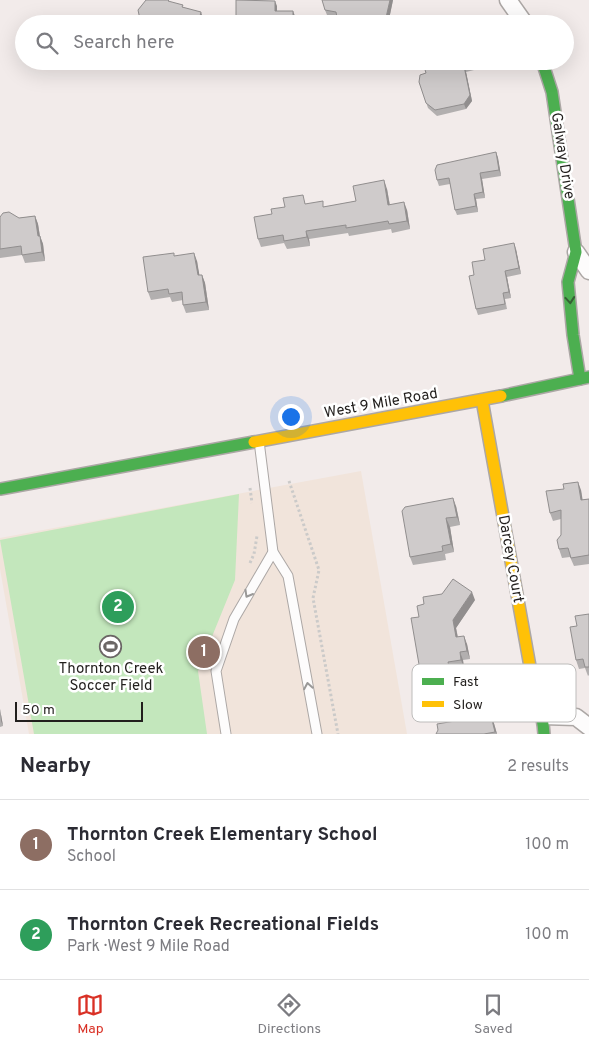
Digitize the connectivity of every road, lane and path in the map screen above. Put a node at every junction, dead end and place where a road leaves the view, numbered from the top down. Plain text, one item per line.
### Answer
1 (508, 0) edge
2 (519, 15) edge
3 (545, 70) edge
4 (576, 252) junction
5 (589, 272) edge
6 (584, 378) edge
7 (482, 400) junction
8 (258, 441) junction
9 (290, 481) dead end
10 (0, 488) edge
11 (273, 552) junction
12 (530, 664) edge
13 (576, 716) edge
14 (589, 727) edge
15 (226, 734) edge
16 (317, 734) edge
17 (338, 734) edge

1 - 2 street
3 - 4 street, Galway Drive
4 - 5 street, Galway Drive
4 -> 6 street, Galway Drive
6 - 7 street, West 9 Mile Road
7 - 8 street, West 9 Mile Road
7 - 12 street, Darcey Court
8 - 10 street, West 9 Mile Road
8 - 11 lane
9 - 17 path
11 -> 15 lane
16 -> 11 lane
13 - 14 street

